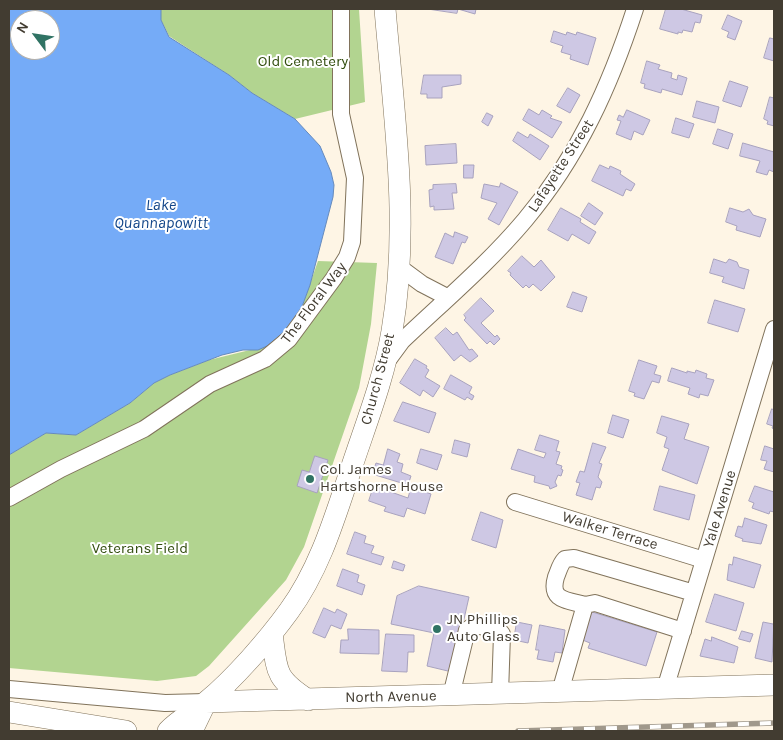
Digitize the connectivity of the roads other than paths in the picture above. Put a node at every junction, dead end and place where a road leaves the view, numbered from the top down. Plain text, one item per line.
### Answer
1 (340, 9) edge
2 (384, 9) edge
3 (635, 9) edge
4 (399, 267) junction
5 (447, 297) junction
6 (774, 329) edge
7 (384, 366) junction
8 (9, 498) edge
9 (515, 502) dead end
10 (704, 560) junction
11 (694, 593) junction
12 (585, 605) junction
13 (683, 631) junction
14 (272, 633) junction
15 (774, 686) edge
16 (9, 689) edge
17 (665, 689) junction
18 (560, 692) junction
19 (500, 694) junction
20 (451, 696) junction
21 (308, 700) junction
22 (206, 702) junction
23 (9, 712) edge
24 (126, 731) edge
25 (168, 731) edge
26 (192, 731) edge

1 - 8 street, The Floral Way
2 - 4 main road, Church Street
3 - 5 street, Lafayette Street
4 - 5 street
4 - 7 main road, Church Street
5 - 7 street, Lafayette Street
6 - 10 street, Yale Avenue
7 - 14 main road, Church Street
9 - 10 street, Walker Terrace
10 - 11 street, Yale Avenue
11 - 12 street
11 - 13 street, Yale Avenue
12 - 13 street
12 - 18 street
13 - 17 street, Yale Avenue
14 - 21 main road
14 - 22 main road, Church Street
15 - 17 main road, North Avenue
16 - 22 street, North Avenue
17 - 18 main road, North Avenue
18 - 19 main road, North Avenue
19 - 20 main road, North Avenue
19 - 20 street
20 - 21 main road, North Avenue
21 - 22 main road, North Avenue
22 - 25 main road
22 - 26 main road
23 - 24 main road

